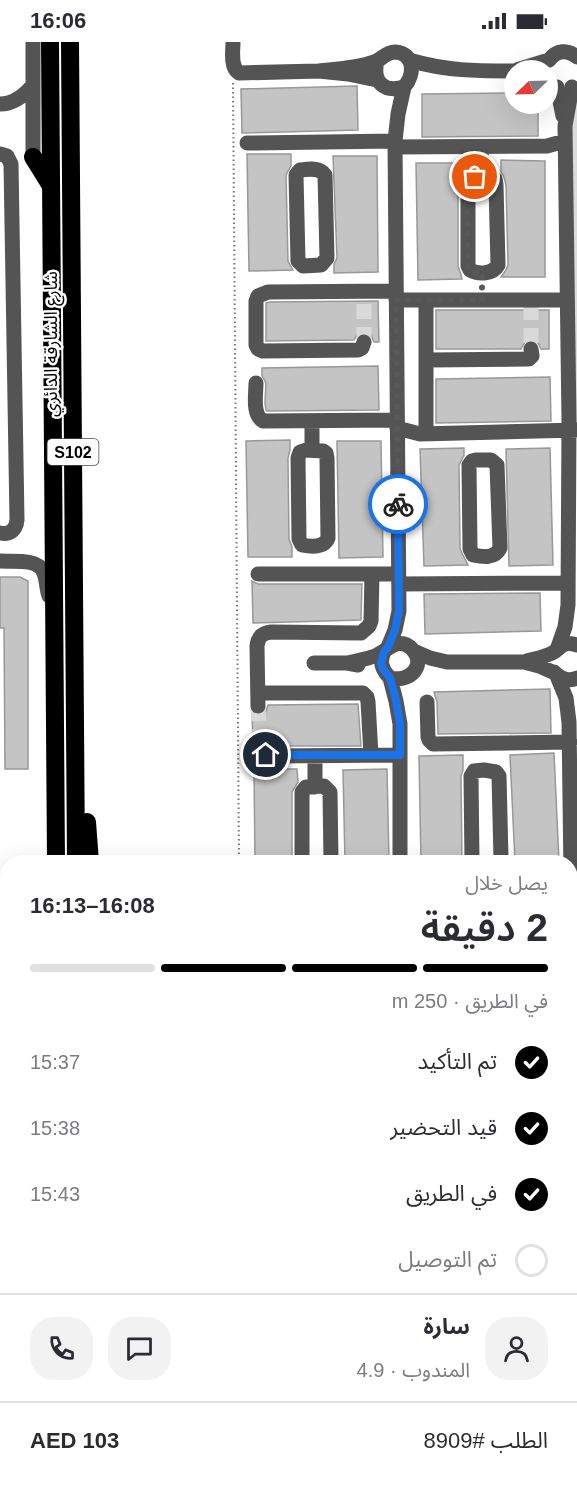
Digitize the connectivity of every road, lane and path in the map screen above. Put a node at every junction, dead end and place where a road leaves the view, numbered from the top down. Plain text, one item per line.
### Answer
1 (33, 42) edge
2 (50, 42) edge
3 (70, 42) edge
4 (233, 42) edge
5 (574, 51) edge
6 (384, 52) edge
7 (405, 53) edge
8 (458, 70) junction
9 (236, 71) junction
10 (319, 71) junction
11 (504, 71) edge
12 (559, 75) edge
13 (381, 84) junction
14 (406, 85) junction
15 (33, 86) junction
16 (3, 104) edge
17 (33, 127) junction
18 (565, 134) junction
19 (310, 142) junction
20 (248, 143) dead end
21 (395, 144) junction
22 (481, 147) junction
23 (0, 154) edge
24 (33, 157) joint
25 (310, 169) junction
26 (482, 177) junction
27 (52, 188) junction
28 (312, 266) junction
29 (482, 272) junction
30 (312, 291) junction
31 (396, 295) junction
32 (426, 300) junction
33 (482, 300) junction
34 (567, 300) junction
35 (364, 342) dead end
36 (531, 349) dead end
37 (426, 360) junction
38 (256, 383) dead end
39 (312, 421) junction
40 (397, 424) junction
41 (573, 426) edge
42 (482, 433) junction
43 (426, 434) junction
44 (312, 450) junction
45 (482, 460) junction
46 (2, 534) edge
47 (312, 546) junction
48 (484, 556) junction
49 (2, 561) edge
50 (258, 574) dead end
51 (313, 574) junction
52 (372, 574) junction
53 (398, 579) junction
54 (568, 583) junction
55 (484, 584) junction
56 (55, 604) junction
57 (568, 605) junction
58 (399, 611) junction
59 (577, 638) edge
60 (577, 645) edge
61 (386, 649) junction
62 (412, 649) junction
63 (556, 650) junction
64 (447, 662) junction
65 (524, 662) junction
66 (314, 663) dead end
67 (348, 663) junction
68 (556, 674) junction
69 (388, 676) junction
70 (411, 676) junction
71 (577, 678) edge
72 (577, 685) edge
73 (427, 702) dead end
74 (75, 712) junction
75 (569, 722) junction
76 (400, 724) junction
77 (484, 744) junction
78 (572, 748) edge
79 (261, 750) dead end
80 (371, 755) junction
81 (400, 755) junction
82 (315, 756) junction
83 (484, 770) junction
84 (315, 787) junction
85 (56, 855) edge
86 (76, 855) edge
87 (89, 855) edge
88 (238, 855) edge
89 (302, 855) edge
90 (331, 855) edge
91 (400, 855) edge
92 (472, 855) edge
93 (500, 855) edge
94 (573, 855) edge

1 - 15 street
2 - 27 highway, شارع الشارقة الدائري / S102
3 - 74 highway, شارع الشارقة الدائري / S102
4 - 9 street
5 - 12 street
6 - 7 street
6 - 10 street
6 - 13 street
7 - 8 street
7 - 14 street
8 - 11 street
8 - 14 street
9 - 10 street
9 - 88 path
10 - 13 street
12 - 18 street
13 - 14 street
13 - 21 street
14 - 21 street
15 - 16 street
15 - 17 street
16 - 17 street
17 - 24 street
18 - 22 street
18 - 34 street
19 - 20 street
19 - 21 street
19 - 25 street
21 - 22 street
21 - 31 street
22 - 26 street
23 - 46 street
24 - 27 highway
25 - 28 street
25 - 28 street
26 - 29 street
26 - 29 street
27 - 56 highway, شارع الشارقة الدائري / S102
28 - 30 street
29 - 33 street
30 - 31 street
30 - 35 street
31 - 32 street
31 - 40 street
32 - 33 street
32 - 37 street
33 - 34 street
34 - 41 street
36 - 37 street
37 - 43 street
38 - 39 street
39 - 40 street
39 - 44 street
40 - 43 street
40 - 53 street
41 - 42 street
41 - 54 street
42 - 43 street
42 - 45 street
44 - 47 street
44 - 47 street
45 - 48 street
45 - 48 street
46 - 49 street
47 - 51 street
48 - 55 street
49 - 56 street
50 - 51 street
51 - 52 street
52 - 53 street
52 - 80 street
53 - 55 street
53 - 58 street
54 - 55 street
54 - 57 street
56 - 85 highway, شارع الشارقة الدائري / S102
57 - 59 street
57 - 63 street
58 - 61 street
58 - 62 street
60 - 63 street
61 - 62 street
61 - 67 street
61 - 69 street
62 - 64 street
62 - 70 street
63 - 65 street
63 - 68 street
64 - 65 street
64 - 70 street
65 - 68 street
66 - 67 street
67 - 69 street
68 - 71 street
68 - 75 street
69 - 70 street
69 - 76 street
70 - 76 street
72 - 75 street
73 - 77 street
74 - 86 highway, شارع الشارقة الدائري / S102
74 - 87 highway
75 - 78 street
76 - 81 street
77 - 78 street
77 - 83 street
78 - 94 street
79 - 82 street
80 - 81 street
80 - 82 street
81 - 91 street
82 - 84 street
83 - 92 street
83 - 93 street
84 - 89 street
84 - 90 street

